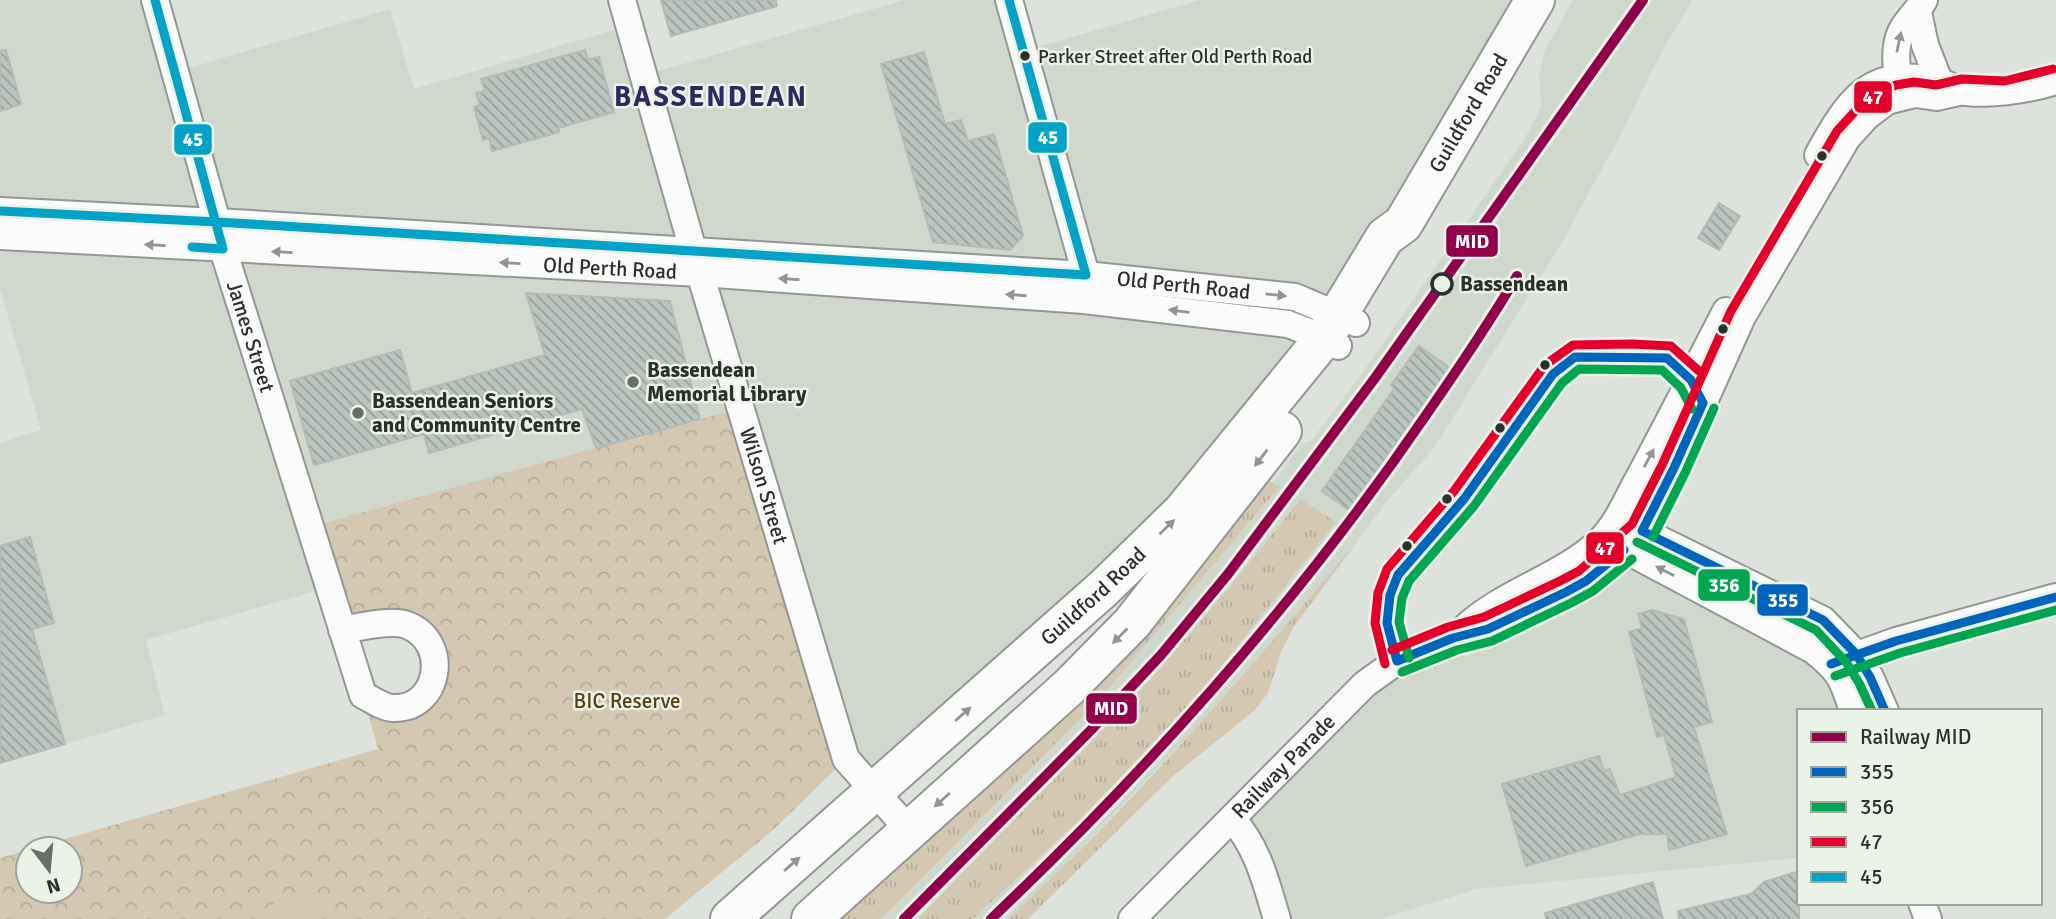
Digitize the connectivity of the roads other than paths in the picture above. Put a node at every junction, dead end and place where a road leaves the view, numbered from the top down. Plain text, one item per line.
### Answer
1 (155, 0) edge
2 (622, 0) edge
3 (1009, 0) edge
4 (1526, 3) edge
5 (1921, 6) edge
6 (2056, 81) edge
7 (1899, 87) junction
8 (1946, 90) junction
9 (0, 211) edge
10 (217, 222) junction
11 (0, 236) edge
12 (223, 249) junction
13 (697, 261) junction
14 (1085, 287) junction
15 (1339, 331) junction
16 (1642, 531) junction
17 (1615, 536) junction
18 (2056, 597) edge
19 (342, 630) dead end
20 (1856, 654) junction
21 (1831, 664) junction
22 (1852, 709) edge
23 (1884, 709) edge
24 (875, 792) junction
25 (1232, 819) junction
26 (909, 830) junction
27 (730, 919) edge
28 (811, 919) edge
29 (1132, 919) edge
30 (1277, 919) edge

1 - 10 street, James Street
2 - 13 street, Wilson Street
3 - 14 street
4 - 15 highway, Guildford Road
7 -> 5 street
5 - 8 street
6 - 8 street
7 - 8 street
7 - 16 street
17 -> 7 street, Railway Parade
9 - 10 street, Old Perth Road
10 - 12 street, James Street
10 - 13 street, Old Perth Road
12 -> 11 street, Old Perth Road
13 -> 12 street, Old Perth Road
12 - 19 street, James Street
13 - 14 street, Old Perth Road
13 - 24 street, Wilson Street
14 - 15 street, Old Perth Road
24 -> 15 highway, Guildford Road
15 -> 26 highway, Guildford Road
16 - 17 street
16 - 20 street
21 -> 17 street
17 - 25 street, Railway Parade
18 - 20 street
20 - 21 street
20 - 23 street
21 - 22 street
24 - 26 street, Wilson Street
27 -> 24 highway, Guildford Road
25 - 29 street, Railway Parade
25 - 30 street
26 - 28 highway, Guildford Road

